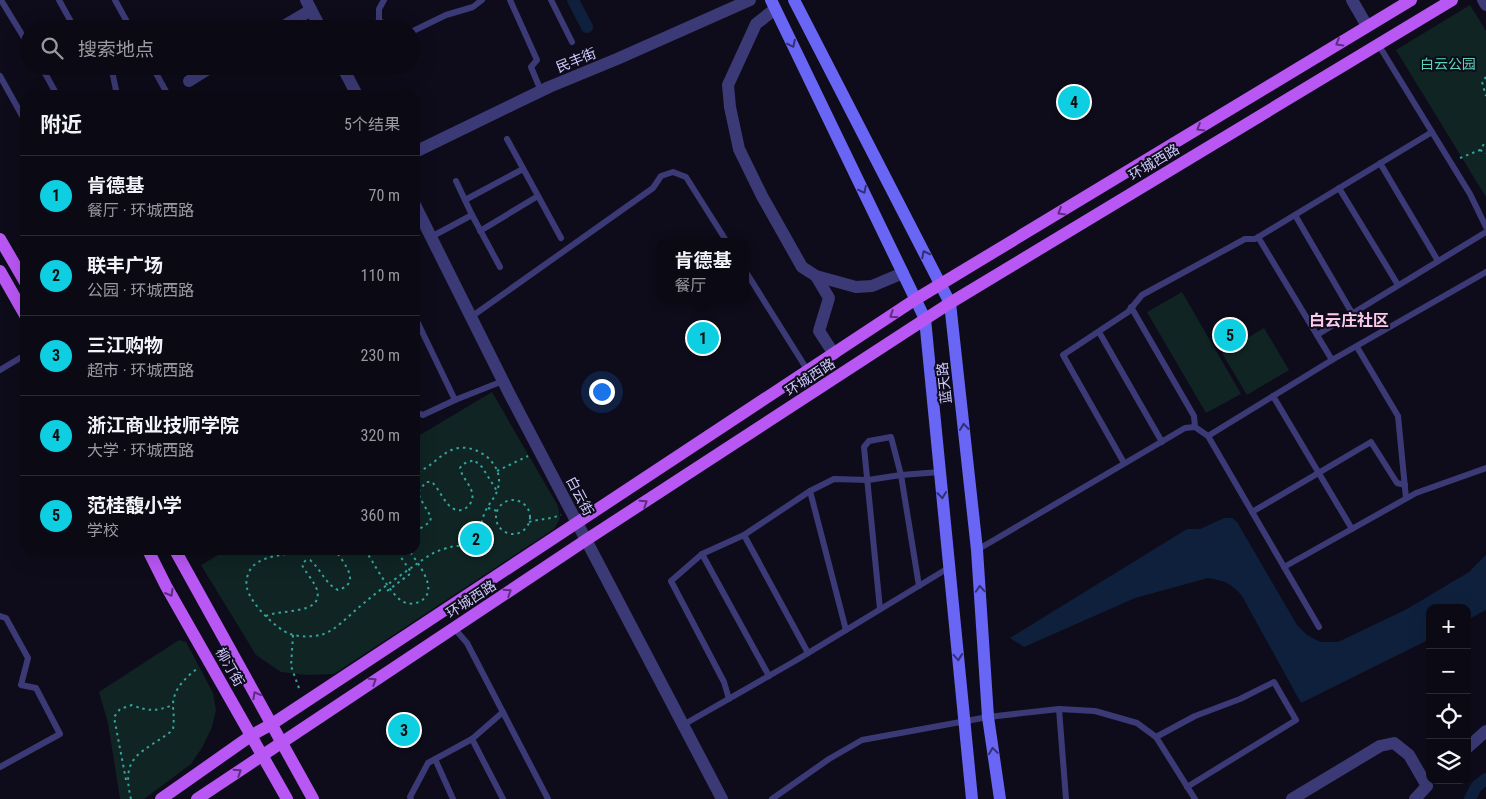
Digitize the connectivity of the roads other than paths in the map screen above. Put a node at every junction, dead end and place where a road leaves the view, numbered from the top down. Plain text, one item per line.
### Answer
1 (1, 0) edge
2 (59, 0) edge
3 (115, 0) edge
4 (384, 0) edge
5 (482, 0) edge
6 (510, 0) edge
7 (551, 0) edge
8 (750, 0) edge
9 (794, 0) edge
10 (1352, 0) edge
11 (1411, 0) edge
12 (1452, 0) edge
13 (1484, 0) edge
14 (309, 5) edge
15 (773, 5) edge
16 (1486, 5) edge
17 (70, 20) edge
18 (126, 20) edge
19 (290, 20) edge
20 (317, 20) edge
21 (379, 20) edge
22 (1367, 26) junction
23 (420, 28) edge
24 (20, 31) edge
25 (572, 42) dead end
26 (1378, 44) junction
27 (46, 75) edge
28 (113, 75) edge
29 (157, 75) edge
30 (199, 75) edge
31 (347, 75) edge
32 (0, 76) edge
33 (189, 81) dead end
34 (54, 90) edge
35 (116, 90) edge
36 (165, 90) edge
37 (354, 90) edge
38 (540, 92) junction
39 (20, 111) edge
40 (1432, 132) junction
41 (507, 139) dead end
42 (420, 150) edge
43 (1380, 163) junction
44 (523, 169) junction
45 (456, 181) dead end
46 (1339, 188) junction
47 (538, 196) junction
48 (465, 200) junction
49 (1295, 215) junction
50 (420, 216) edge
51 (472, 216) junction
52 (1486, 228) edge
53 (480, 231) junction
54 (1486, 232) edge
55 (1258, 237) junction
56 (431, 238) junction
57 (561, 238) dead end
58 (724, 238) edge
59 (0, 239) edge
60 (1438, 261) junction
61 (500, 267) dead end
62 (0, 271) edge
63 (1486, 272) edge
64 (20, 273) edge
65 (903, 273) junction
66 (816, 276) junction
67 (749, 277) edge
68 (940, 285) junction
69 (1398, 285) junction
70 (916, 300) junction
71 (950, 303) junction
72 (20, 306) edge
73 (1131, 308) junction
74 (1352, 313) junction
75 (471, 317) junction
76 (926, 319) junction
77 (420, 327) edge
78 (1098, 332) junction
79 (1317, 334) junction
80 (1357, 347) junction
81 (834, 354) junction
82 (20, 358) edge
83 (1332, 360) junction
84 (0, 370) edge
85 (808, 371) junction
86 (503, 381) junction
87 (1273, 396) junction
88 (455, 400) junction
89 (420, 414) edge
90 (1195, 427) junction
91 (1208, 436) junction
92 (1162, 442) junction
93 (1124, 464) junction
94 (1486, 468) edge
95 (940, 472) junction
96 (1318, 472) junction
97 (901, 474) junction
98 (868, 480) junction
99 (1405, 485) junction
100 (810, 491) junction
101 (1406, 498) junction
102 (1252, 512) junction
103 (577, 523) junction
104 (1352, 529) junction
105 (744, 535) junction
106 (586, 540) junction
107 (977, 550) junction
108 (702, 554) junction
109 (151, 555) edge
110 (178, 555) edge
111 (1284, 567) junction
112 (950, 568) junction
113 (919, 586) junction
114 (880, 609) junction
115 (0, 616) edge
116 (1319, 627) dead end
117 (454, 628) junction
118 (846, 630) junction
119 (808, 653) junction
120 (769, 676) junction
121 (728, 699) junction
122 (1059, 709) junction
123 (502, 712) junction
124 (988, 717) junction
125 (964, 722) junction
126 (272, 724) junction
127 (683, 725) junction
128 (1486, 731) edge
129 (252, 735) junction
130 (1156, 737) junction
131 (472, 739) junction
132 (282, 742) junction
133 (1471, 744) edge
134 (264, 755) junction
135 (435, 759) junction
136 (0, 767) edge
137 (1426, 777) edge
138 (1429, 784) edge
139 (1188, 787) junction
140 (161, 799) edge
141 (197, 799) edge
142 (287, 799) edge
143 (313, 799) edge
144 (411, 799) edge
145 (452, 799) edge
146 (503, 799) edge
147 (548, 799) edge
148 (722, 799) edge
149 (772, 799) edge
150 (972, 799) edge
151 (1000, 799) edge
152 (1066, 799) edge
153 (1195, 799) edge
154 (1292, 799) edge
155 (1415, 799) edge

1 - 24 lane
2 - 17 lane
3 - 18 lane
4 - 21 lane
5 - 23 lane
6 - 38 lane
7 - 25 lane
8 - 38 street, 民丰街
68 -> 9 street, 蓝天路
10 - 22 street
11 - 22 main road, 环城西路
12 - 26 main road, 环城西路
13 - 16 street
14 - 19 street
14 - 20 street
15 -> 65 street, 蓝天路
15 - 66 street
22 -> 68 main road, 环城西路
26 - 40 lane
26 - 71 main road, 环城西路
27 - 34 lane
28 - 35 lane
29 - 36 lane
30 - 33 street
31 - 37 street
32 - 39 lane
38 - 42 street, 民丰街
40 - 43 lane
40 - 52 lane
41 - 44 lane
43 - 46 lane
43 - 60 lane
44 - 47 lane
44 - 48 lane
45 - 48 lane
46 - 49 lane
46 - 69 lane
47 - 53 lane
47 - 57 lane
48 - 51 lane
49 - 55 lane
49 - 74 lane
50 - 56 street, 白云街
51 - 53 lane
51 - 56 lane
53 - 61 lane
54 - 60 lane
55 - 73 lane
55 - 79 lane
56 - 75 street, 白云街
58 - 75 lane
59 - 64 main road
60 - 69 lane
62 - 72 main road
63 - 80 lane
65 - 66 street
65 - 70 street, 蓝天路
66 - 81 street
67 - 85 lane
68 - 70 main road, 环城西路
68 - 71 street, 蓝天路
69 - 74 lane
70 - 76 street, 蓝天路
70 -> 81 main road, 环城西路
71 - 76 main road, 环城西路
107 -> 71 street, 蓝天路
73 - 78 lane
73 - 90 lane
74 - 79 lane
75 - 86 street, 白云街
76 - 95 street, 蓝天路
106 -> 76 main road, 环城西路
77 - 88 lane
78 - 92 lane
78 - 93 lane
79 - 83 lane
80 - 83 lane
80 - 99 lane
81 - 85 main road, 环城西路
82 - 84 lane
83 - 87 lane
85 - 103 main road, 环城西路
86 - 88 lane
86 - 103 street, 白云街
87 - 91 lane
87 - 96 lane
88 - 89 lane
90 - 91 lane
90 - 92 lane
91 - 102 lane
92 - 93 lane
93 - 107 lane
94 - 101 lane
95 - 97 lane
95 -> 112 street, 蓝天路
96 - 99 lane
96 - 102 lane
96 - 104 lane
97 - 98 lane
97 - 98 lane
97 - 113 lane
98 - 100 lane
98 - 114 lane
99 - 101 lane
100 - 105 lane
100 - 118 lane
101 - 104 lane
102 - 111 lane
103 - 106 street, 白云街
103 - 126 main road, 环城西路
104 - 111 lane
105 - 108 lane
105 - 119 lane
117 -> 106 main road, 环城西路
106 - 127 street, 白云街
124 -> 107 street, 蓝天路
108 - 120 lane
108 - 121 lane
109 -> 129 main road, 柳汀街
126 -> 110 main road, 柳汀街
111 - 116 lane
112 - 113 lane
112 -> 125 street, 蓝天路
113 - 114 lane
114 - 118 lane
115 - 136 lane
117 - 123 lane
132 -> 117 main road, 环城西路
118 - 119 lane
119 - 120 lane
120 - 121 lane
121 - 127 lane
122 - 124 lane
122 - 130 lane
122 - 152 lane
123 - 131 lane
123 - 147 lane
124 - 125 lane
151 -> 124 street, 蓝天路
125 - 149 lane
125 - 150 street, 蓝天路
126 - 129 main road, 环城西路
126 - 132 main road, 柳汀街
127 - 148 street, 白云街
128 - 133 street
129 - 134 main road, 柳汀街
129 - 140 main road, 环城西路
130 - 139 lane
130 - 139 lane
131 - 135 lane
131 - 146 lane
132 - 134 main road, 环城西路
132 - 143 main road, 柳汀街
141 -> 134 main road, 环城西路
134 - 142 main road, 柳汀街
135 - 144 lane
135 - 145 lane
137 - 154 street
138 - 155 street
139 - 153 lane

